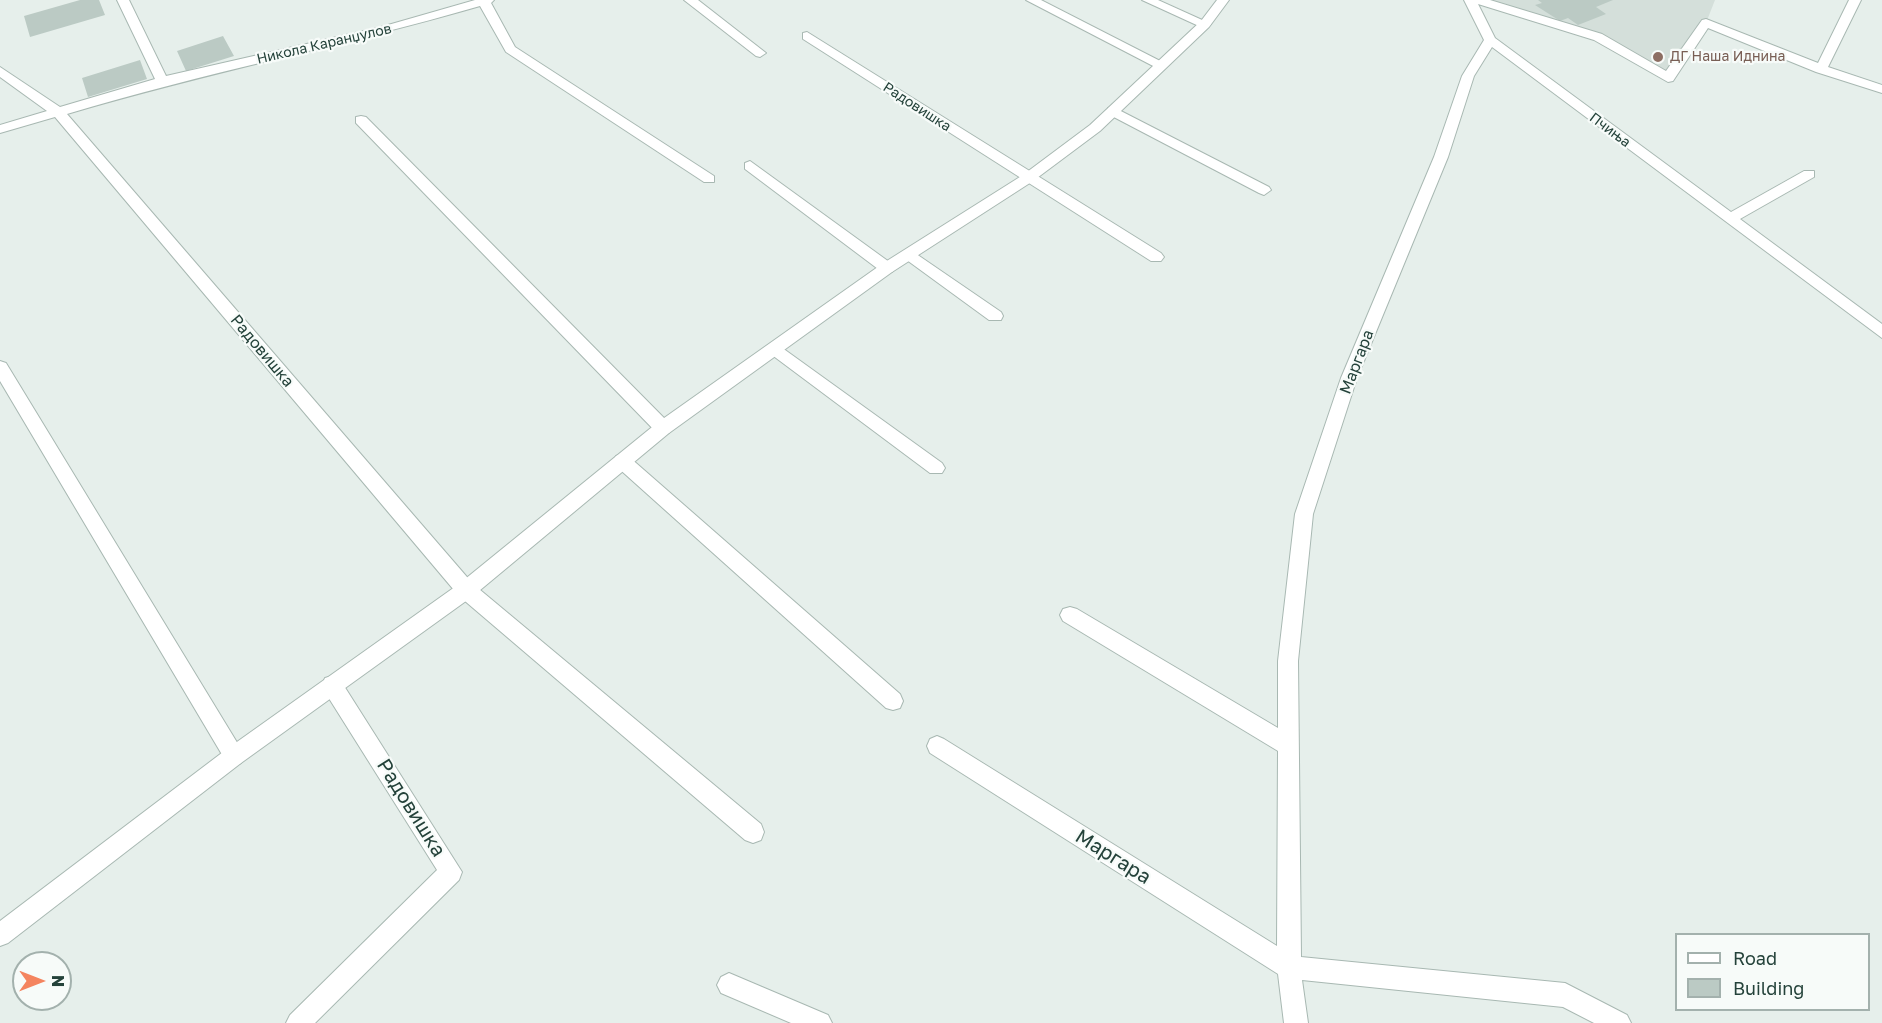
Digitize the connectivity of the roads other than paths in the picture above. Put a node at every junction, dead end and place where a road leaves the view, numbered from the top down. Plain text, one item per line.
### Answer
1 (123, 0) edge
2 (485, 0) edge
3 (690, 0) edge
4 (1032, 0) edge
5 (1148, 0) edge
6 (1223, 0) edge
7 (1470, 0) edge
8 (1477, 0) edge
9 (1854, 0) edge
10 (1205, 24) junction
11 (807, 36) dead end
12 (1490, 40) junction
13 (760, 53) dead end
14 (1162, 65) junction
15 (1821, 69) junction
16 (0, 71) edge
17 (162, 81) junction
18 (1882, 89) edge
19 (1113, 111) junction
20 (58, 112) junction
21 (361, 120) dead end
22 (0, 129) edge
23 (750, 166) dead end
24 (1809, 174) dead end
25 (1028, 178) junction
26 (709, 179) dead end
27 (1264, 190) dead end
28 (1730, 219) junction
29 (909, 254) junction
30 (1156, 257) dead end
31 (887, 268) junction
32 (995, 316) dead end
33 (1882, 332) edge
34 (774, 348) junction
35 (0, 367) edge
36 (663, 428) junction
37 (622, 461) junction
38 (936, 468) dead end
39 (466, 590) junction
40 (1070, 615) dead end
41 (332, 685) junction
42 (893, 701) dead end
43 (937, 746) dead end
44 (1289, 746) junction
45 (234, 756) junction
46 (753, 832) dead end
47 (0, 935) edge
48 (1289, 967) junction
49 (729, 985) dead end
50 (298, 1023) edge
51 (820, 1023) edge
52 (1296, 1023) edge
53 (1619, 1023) edge

1 - 17 street
2 - 17 street, Никола Каранџулов
2 - 26 street, Никола Каранџулов
3 - 13 street
4 - 14 street
5 - 10 street
6 - 10 street
7 - 12 street
8 - 15 street
9 - 15 street
10 - 14 street
11 - 25 street, Радовишка
12 - 28 street, Пчиња
12 - 44 street, Маргара
14 - 19 street
15 - 18 street
16 - 20 street, Радовишка
17 - 20 street, Никола Каранџулов
19 - 25 street
19 - 27 street
20 - 22 street, Никола Каранџулов
20 - 39 street, Радовишка
21 - 36 street
23 - 31 street
24 - 28 street
25 - 29 street
25 - 30 street, Радовишка
28 - 33 street, Пчиња
29 - 31 street
29 - 32 street
31 - 34 street
34 - 36 street
34 - 38 street
35 - 45 street
36 - 37 street
37 - 39 street
37 - 42 street
39 - 41 street
39 - 46 street, Радовишка
40 - 44 street
41 - 45 street
41 - 50 street, Радовишка
43 - 48 street, Маргара
44 - 48 street, Маргара
45 - 47 street
48 - 52 street, Маргара
48 - 53 street, Маргара
49 - 51 street

